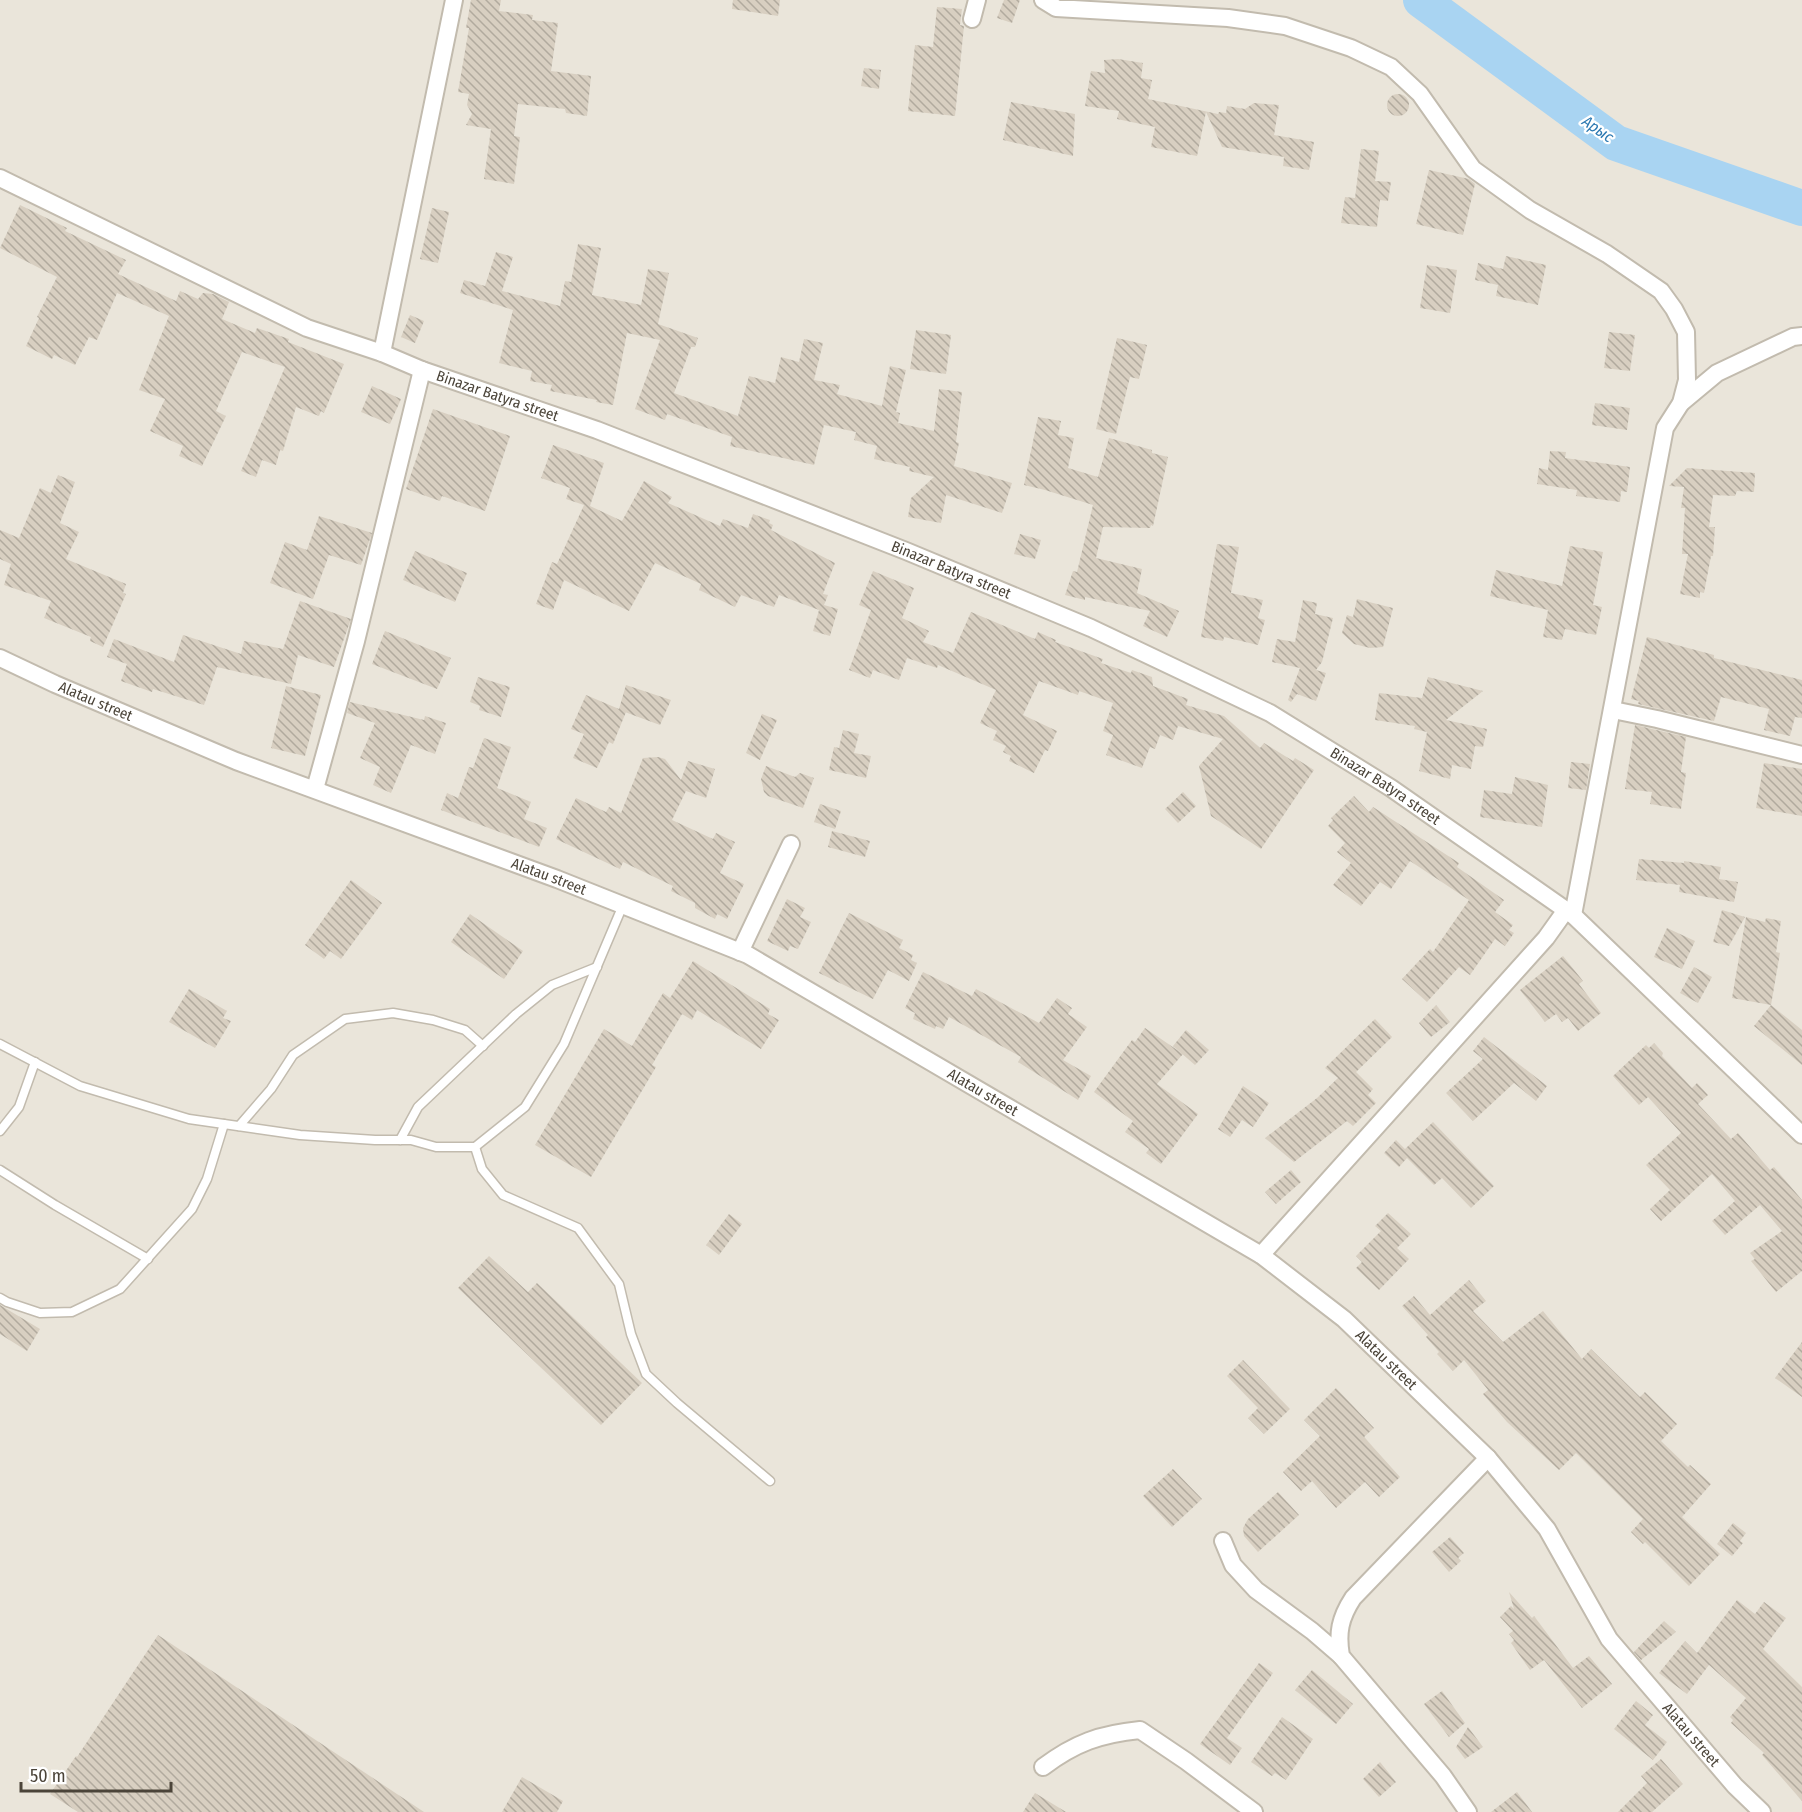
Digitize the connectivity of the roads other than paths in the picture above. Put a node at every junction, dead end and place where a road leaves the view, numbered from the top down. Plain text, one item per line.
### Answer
1 (454, 0) edge
2 (977, 0) edge
3 (1043, 0) edge
4 (972, 19) dead end
5 (0, 178) edge
6 (1802, 336) edge
7 (382, 352) junction
8 (423, 370) junction
9 (1681, 403) junction
10 (0, 658) edge
11 (1612, 710) junction
12 (1802, 755) edge
13 (315, 789) junction
14 (790, 844) dead end
15 (624, 904) junction
16 (1569, 913) junction
17 (740, 952) junction
18 (597, 967) junction
19 (0, 1044) edge
20 (483, 1046) junction
21 (35, 1062) junction
22 (224, 1124) junction
23 (239, 1126) junction
24 (0, 1131) edge
25 (1802, 1135) edge
26 (400, 1140) junction
27 (475, 1148) junction
28 (0, 1170) edge
29 (1261, 1254) junction
30 (148, 1259) junction
31 (0, 1298) edge
32 (1488, 1458) junction
33 (770, 1481) dead end
34 (1223, 1541) dead end
35 (1341, 1656) junction
36 (1043, 1767) dead end
37 (1254, 1812) edge
38 (1467, 1812) edge
39 (1762, 1812) edge

1 - 7 street
2 - 4 street
3 - 9 street
5 - 7 street, Binazar Batyra street
6 - 9 street
7 - 8 street, Binazar Batyra street
8 - 13 street
8 - 16 street, Binazar Batyra street
9 - 11 street
10 - 13 street, Alatau street
11 - 12 street
11 - 16 street
13 - 15 street, Alatau street
14 - 17 street
15 - 17 street, Alatau street
15 - 18 lane
16 - 25 street, Binazar Batyra street
16 - 29 street
17 - 29 street, Alatau street
18 - 20 lane
18 - 27 lane
19 - 21 lane
20 - 23 lane
20 - 26 lane
21 - 22 lane
21 - 24 lane
22 - 23 lane
22 - 30 lane
23 - 26 lane
26 - 27 lane
27 - 33 lane
28 - 30 lane
29 - 32 street, Alatau street
30 - 31 lane
32 - 35 street
32 - 39 street, Alatau street
34 - 35 street
35 - 38 street
36 - 37 street

